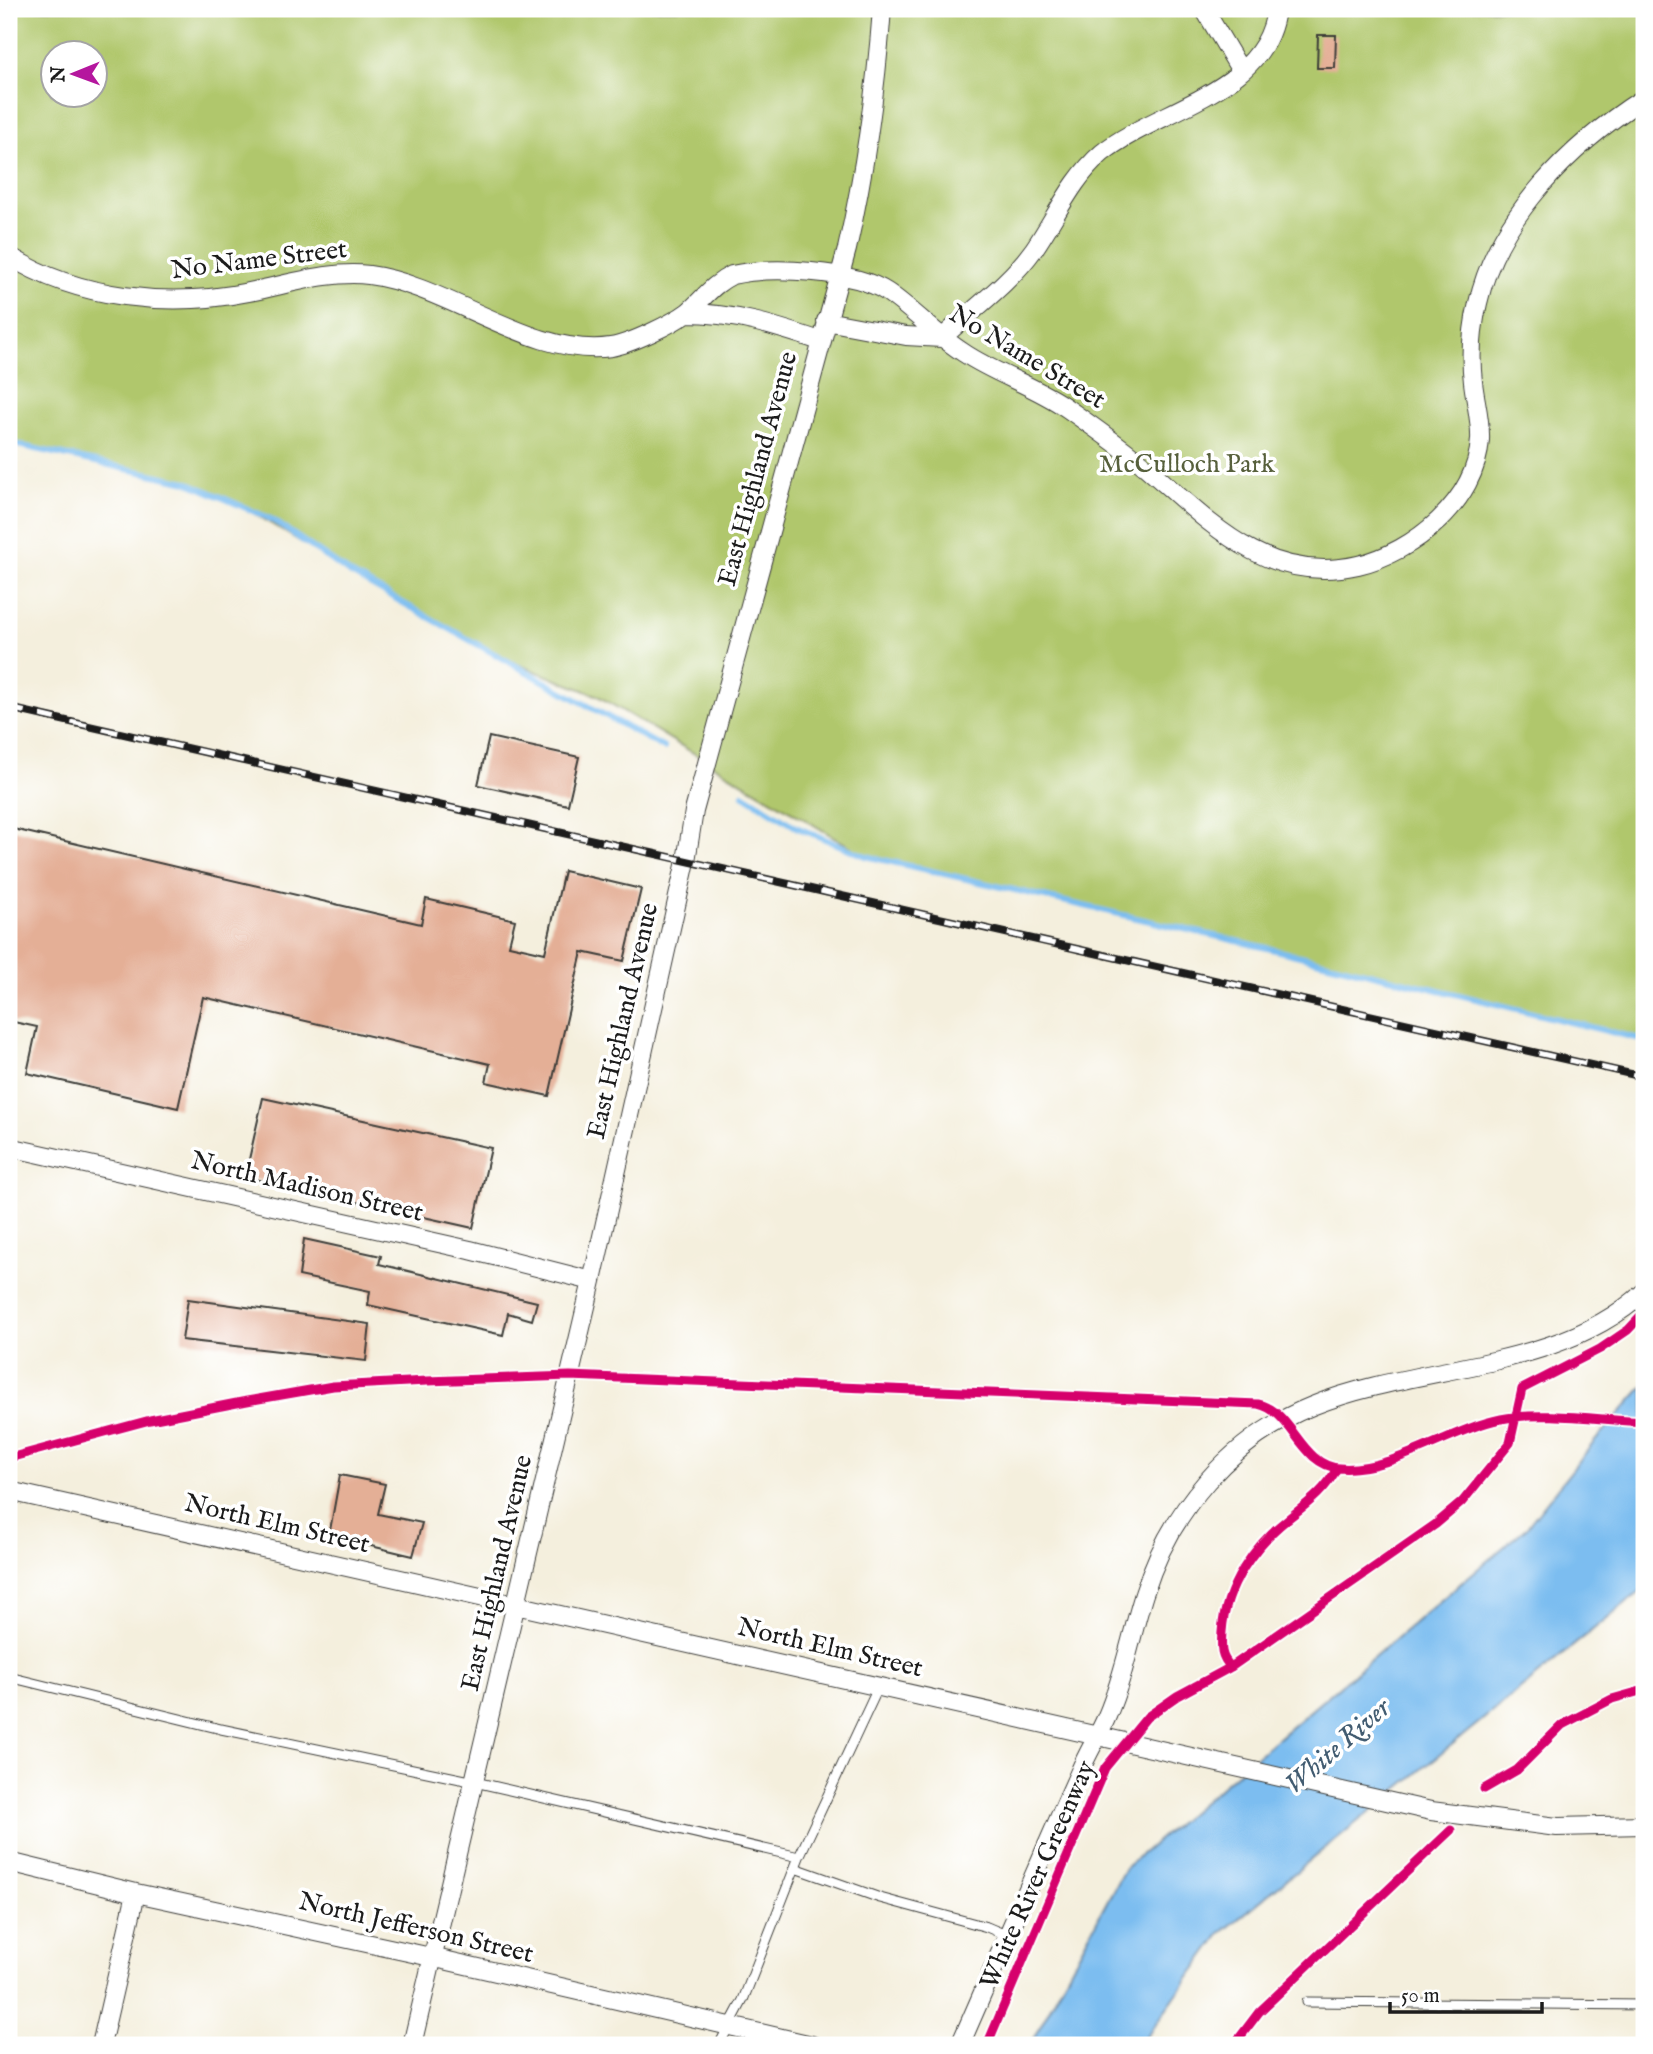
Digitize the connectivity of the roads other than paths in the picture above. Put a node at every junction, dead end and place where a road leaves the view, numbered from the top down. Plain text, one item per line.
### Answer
1 (882, 9) edge
2 (1204, 9) edge
3 (1276, 9) edge
4 (1241, 71) junction
5 (1644, 99) edge
6 (9, 256) edge
7 (841, 275) junction
8 (687, 313) junction
9 (826, 321) junction
10 (942, 338) junction
11 (820, 341) junction
12 (9, 1147) edge
13 (592, 1281) junction
14 (1644, 1292) edge
15 (9, 1491) edge
16 (516, 1605) junction
17 (9, 1677) edge
18 (879, 1686) junction
19 (1098, 1735) junction
20 (475, 1782) junction
21 (1644, 1825) edge
22 (799, 1857) junction
23 (9, 1861) edge
24 (795, 1868) junction
25 (136, 1893) junction
26 (1008, 1936) junction
27 (431, 1957) junction
28 (1307, 2002) dead end
29 (1644, 2005) edge
30 (729, 2026) junction
31 (101, 2045) edge
32 (412, 2045) edge
33 (719, 2045) edge
34 (812, 2045) edge
35 (960, 2045) edge

1 - 7 street, East Highland Avenue
2 - 4 street
3 - 4 street
4 - 10 street
5 - 10 street, No Name Street
6 - 8 street, No Name Street
7 - 8 street, No Name Street
7 - 9 street, East Highland Avenue
7 - 10 street, No Name Street
8 - 11 street
9 - 10 street
9 - 11 street, East Highland Avenue
11 - 13 street, East Highland Avenue
12 - 13 street, North Madison Street
13 - 16 street, East Highland Avenue
14 - 19 street
15 - 16 street, North Elm Street
16 - 18 street, North Elm Street
16 - 20 street, East Highland Avenue
17 - 20 lane
18 - 19 street, North Elm Street
18 - 22 lane
19 - 21 street, North Elm Street
19 - 26 street
20 - 22 lane
20 - 27 street, East Highland Avenue
22 - 24 lane
23 - 25 street, North Jefferson Street
24 - 26 lane
24 - 30 lane
25 - 27 street, North Jefferson Street
25 - 31 street
26 - 35 street
27 - 30 street, North Jefferson Street
27 - 32 street, East Highland Avenue
28 - 29 lane
30 - 33 lane
30 - 34 street, North Jefferson Street

